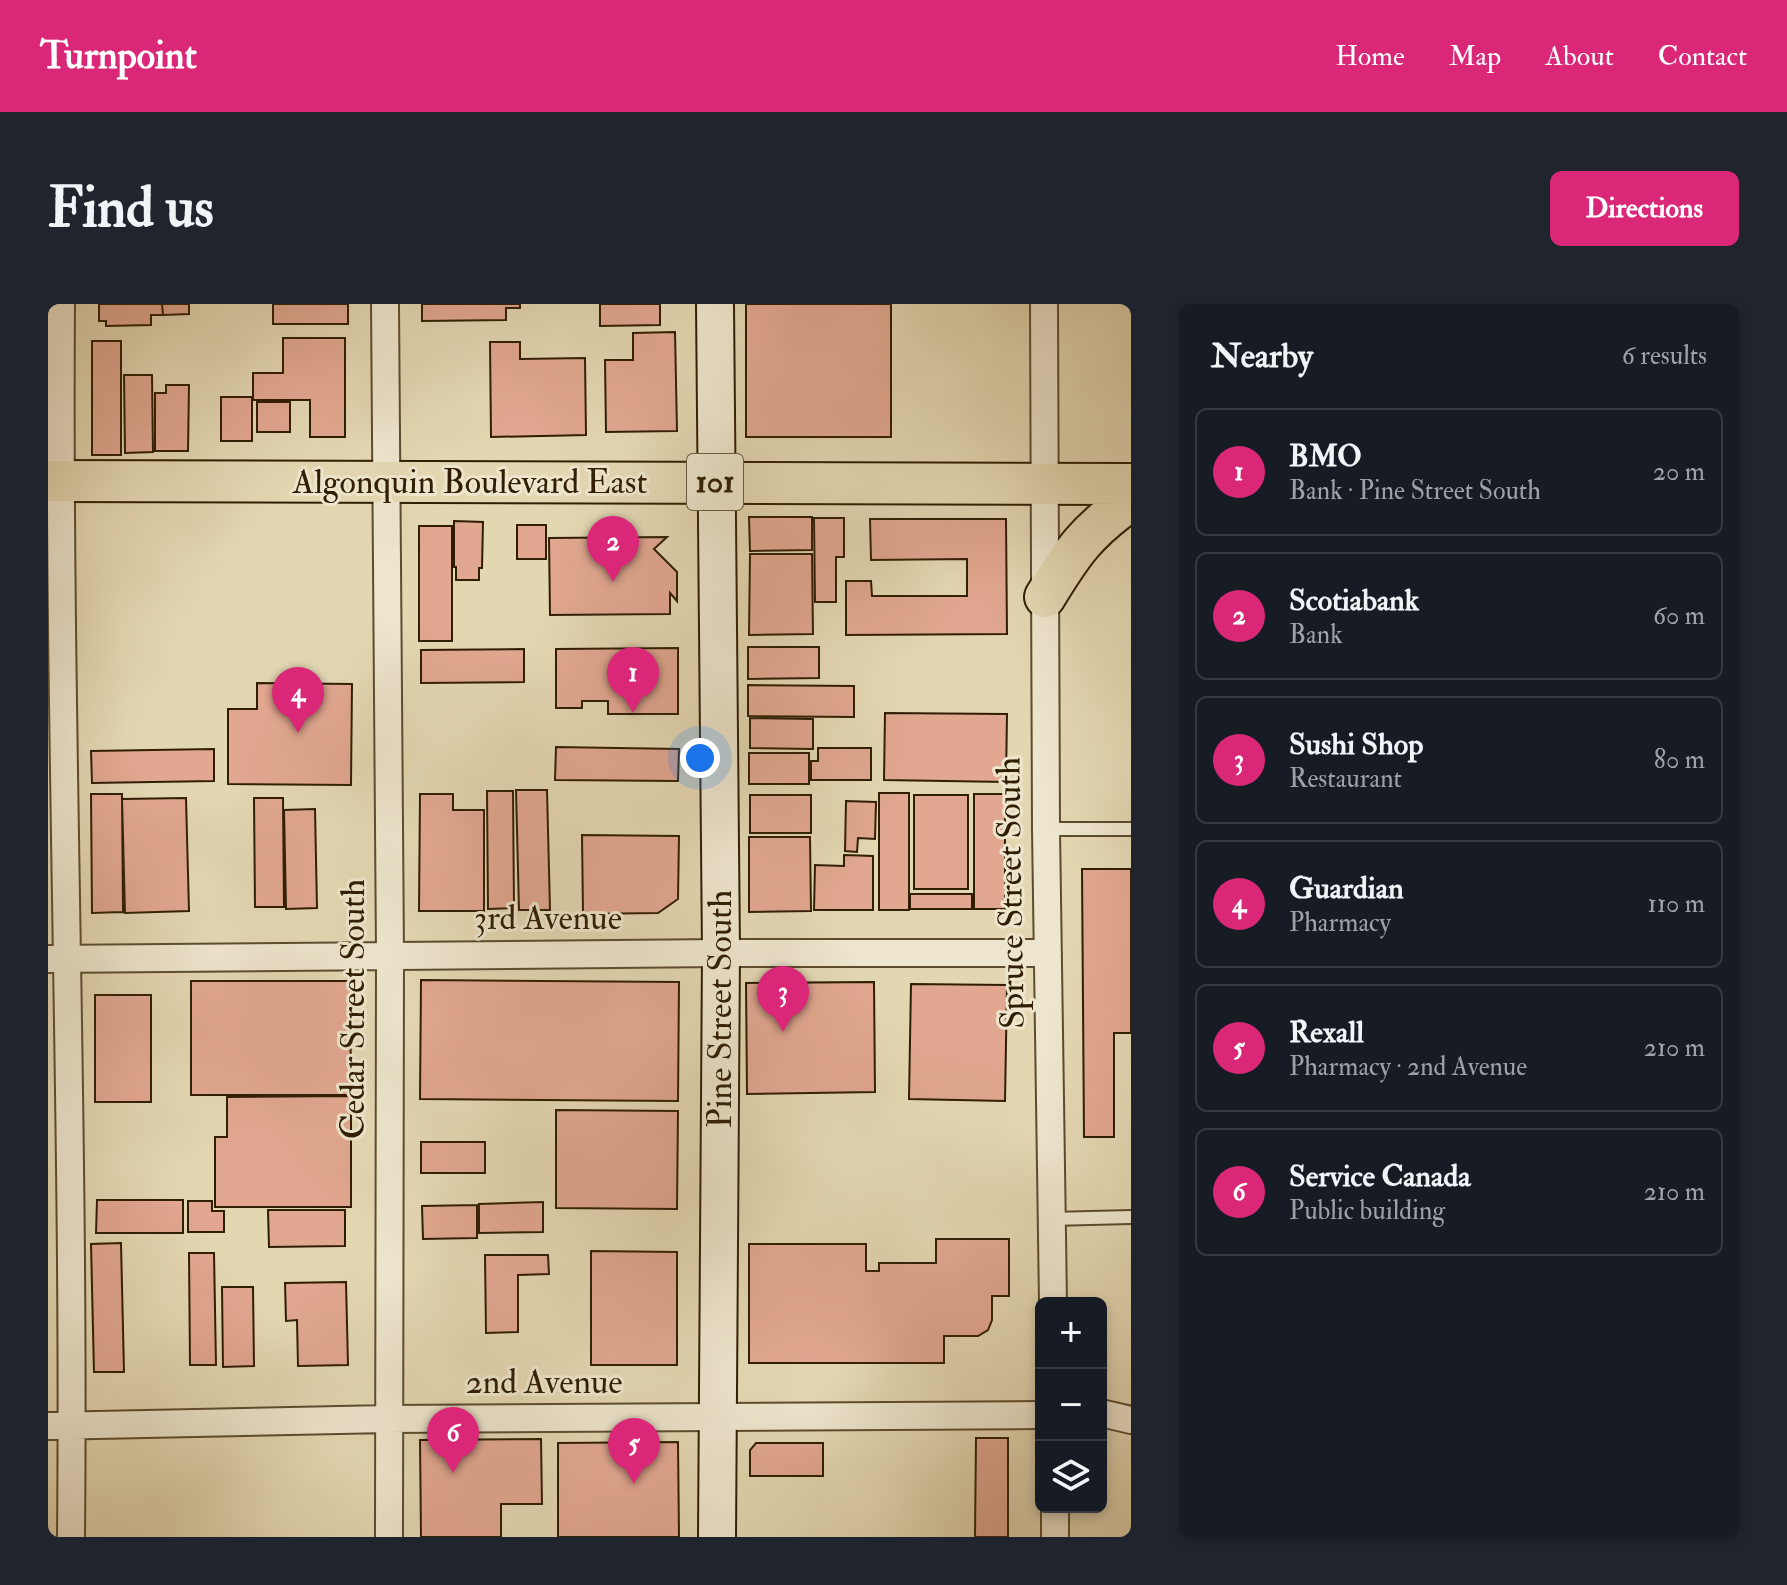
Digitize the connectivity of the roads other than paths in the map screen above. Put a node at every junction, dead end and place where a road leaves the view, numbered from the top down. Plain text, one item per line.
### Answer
1 (61, 304) edge
2 (385, 304) edge
3 (715, 304) edge
4 (1044, 304) edge
5 (54, 481) edge
6 (386, 481) junction
7 (718, 482) junction
8 (1045, 482) junction
9 (1131, 484) edge
10 (1131, 500) edge
11 (1045, 597) junction
12 (1046, 829) junction
13 (1131, 829) edge
14 (721, 953) junction
15 (1048, 953) junction
16 (390, 955) junction
17 (58, 959) edge
18 (1131, 1217) edge
19 (1050, 1219) junction
20 (1053, 1297) edge
21 (1107, 1413) edge
22 (1035, 1415) edge
23 (717, 1417) junction
24 (388, 1419) junction
25 (1131, 1420) edge
26 (60, 1426) edge
27 (1055, 1513) edge
28 (71, 1537) edge
29 (389, 1537) edge
30 (717, 1537) edge
31 (1055, 1537) edge

1 - 5 street
2 - 6 street, Cedar Street South
3 - 7 street, Pine Street South
4 - 8 street, Spruce Street South
5 - 6 main road, Algonquin Boulevard East / 101
5 - 17 street
6 - 7 main road, Algonquin Boulevard East / 101
6 - 16 street, Cedar Street South
7 - 8 main road, Algonquin Boulevard East / 101
7 - 14 street, Pine Street South
8 - 9 main road, Algonquin Boulevard East / 101
8 - 11 street, Spruce Street South
10 - 11 main road
11 - 12 street, Spruce Street South
12 - 13 lane
12 - 15 street, Spruce Street South
14 - 15 street, 3rd Avenue
14 - 16 street, 3rd Avenue
14 - 23 street, Pine Street South
15 - 19 street, Spruce Street South
16 - 17 street, 3rd Avenue
16 - 24 street, Cedar Street South
17 - 26 street
18 - 19 lane
19 - 20 street, Spruce Street South
21 - 25 street
22 - 23 street, 2nd Avenue
23 - 24 street, 2nd Avenue
23 - 30 street, Pine Street South
24 - 26 street, 2nd Avenue
24 - 29 street, Cedar Street South
26 - 28 street
27 - 31 street

